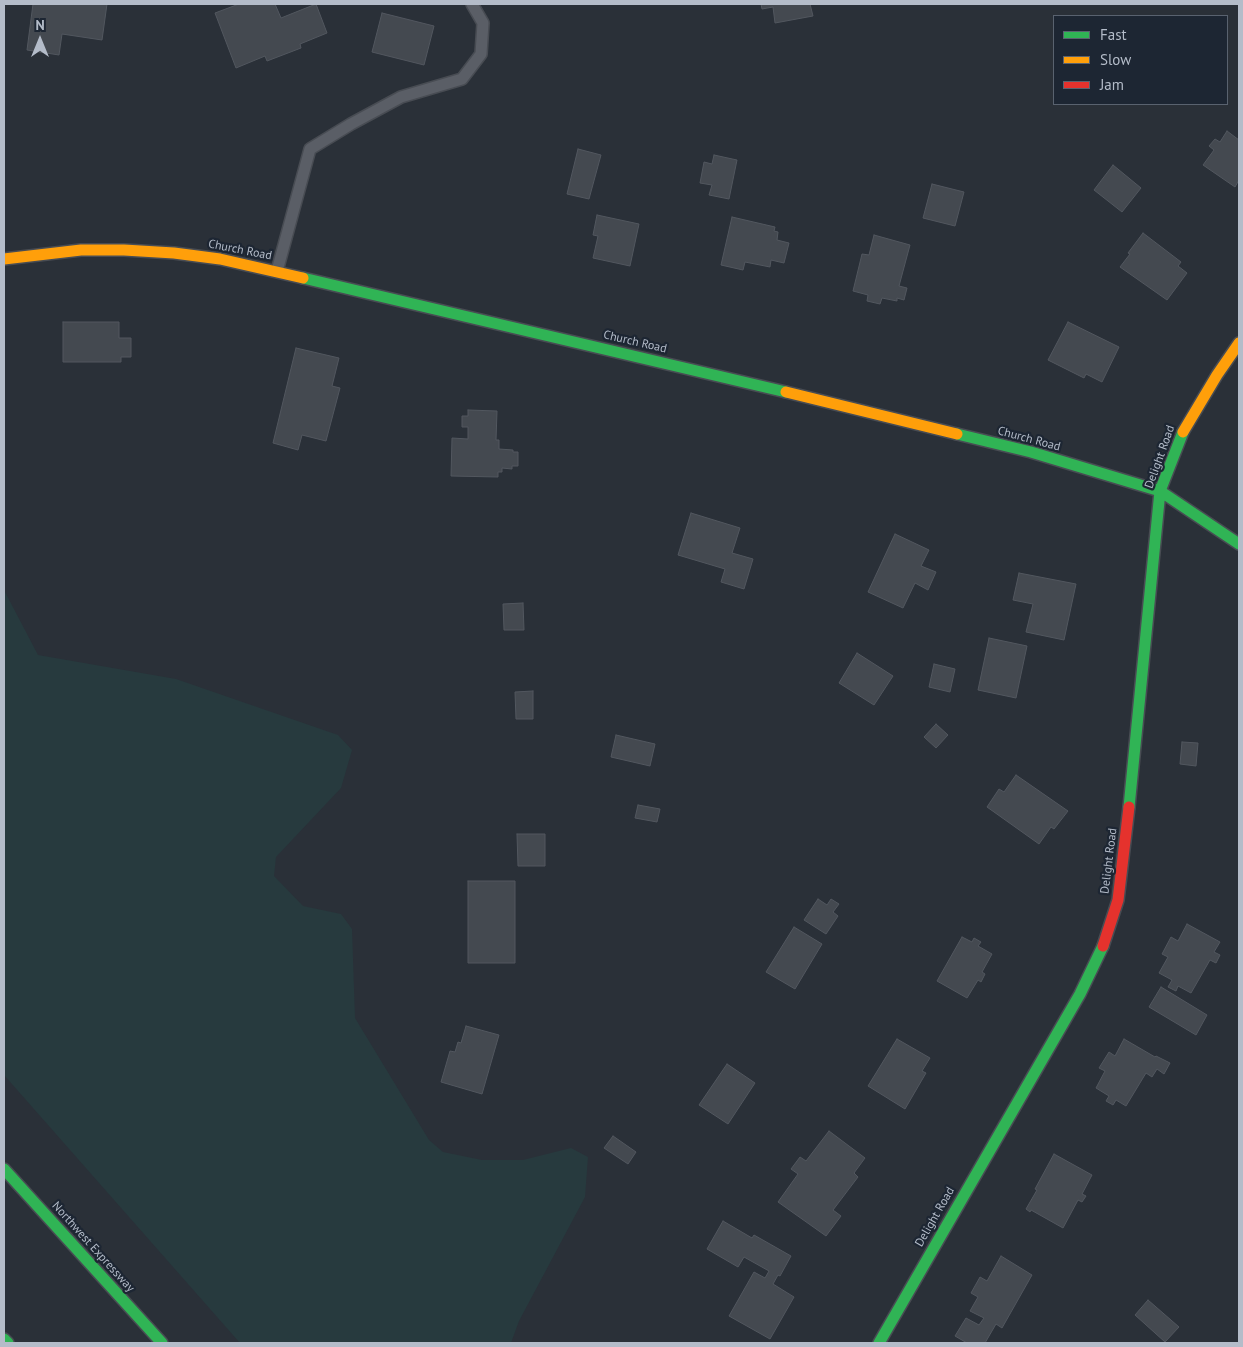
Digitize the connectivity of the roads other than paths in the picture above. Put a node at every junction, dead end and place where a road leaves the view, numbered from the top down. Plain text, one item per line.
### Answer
1 (472, 4) edge
2 (4, 259) edge
3 (277, 271) junction
4 (1239, 343) edge
5 (1160, 491) junction
6 (1239, 544) edge
7 (4, 1169) edge
8 (4, 1339) edge
9 (8, 1343) edge
10 (162, 1343) edge
11 (879, 1343) edge

1 - 3 lane
2 - 3 main road, Church Road
3 - 5 main road, Church Road
4 - 5 main road, Delight Road
5 - 6 main road, Church Road
5 - 11 main road, Delight Road
7 - 10 main road, Northwest Expressway
8 - 9 main road

